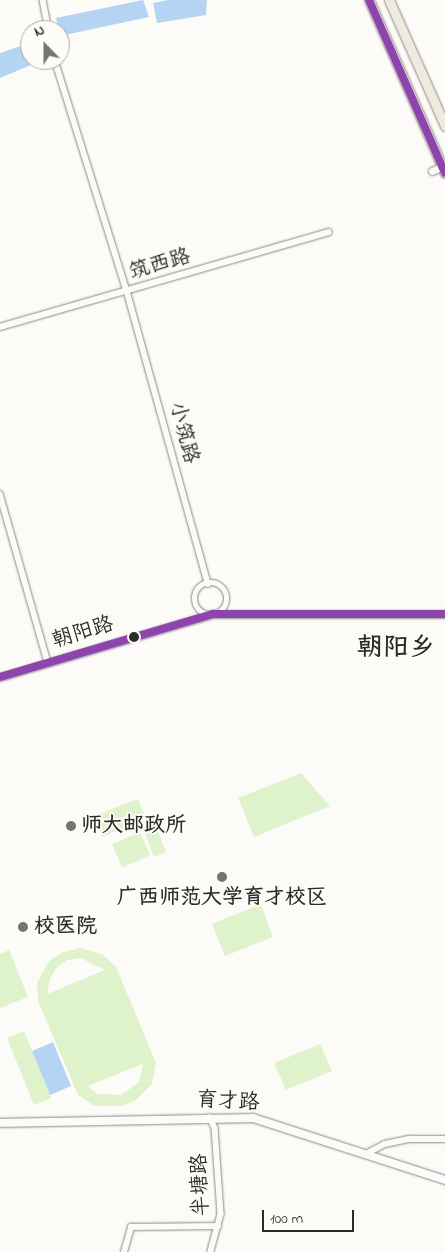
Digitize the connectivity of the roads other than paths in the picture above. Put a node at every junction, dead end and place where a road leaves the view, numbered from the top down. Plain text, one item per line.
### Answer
1 (43, 0) edge
2 (369, 0) edge
3 (389, 0) edge
4 (47, 20) edge
5 (58, 70) edge
6 (445, 126) edge
7 (444, 168) edge
8 (432, 170) dead end
9 (329, 232) dead end
10 (127, 292) junction
11 (0, 327) edge
12 (0, 494) edge
13 (208, 584) junction
14 (213, 614) junction
15 (445, 614) edge
16 (48, 662) junction
17 (0, 677) edge
18 (210, 1117) junction
19 (0, 1123) edge
20 (445, 1139) edge
21 (366, 1154) junction
22 (445, 1180) edge
23 (218, 1226) junction
24 (124, 1252) edge
25 (211, 1252) edge

1 - 4 street
2 - 7 main road
3 - 6 main road
5 - 10 street, 小筑路
7 - 8 street
9 - 10 street, 筑西路
10 - 11 street, 筑西路
10 - 13 street, 小筑路
12 - 16 street
13 - 14 street
13 - 14 street
14 - 15 street, 朝阳路
14 - 16 street, 朝阳路
16 - 17 street, 朝阳路
18 - 19 main road, 育才路
18 - 21 main road, 育才路
18 - 23 street, 半塘路
20 - 21 street
21 - 22 main road, 育才路
23 - 24 street
23 - 25 street, 半塘路

